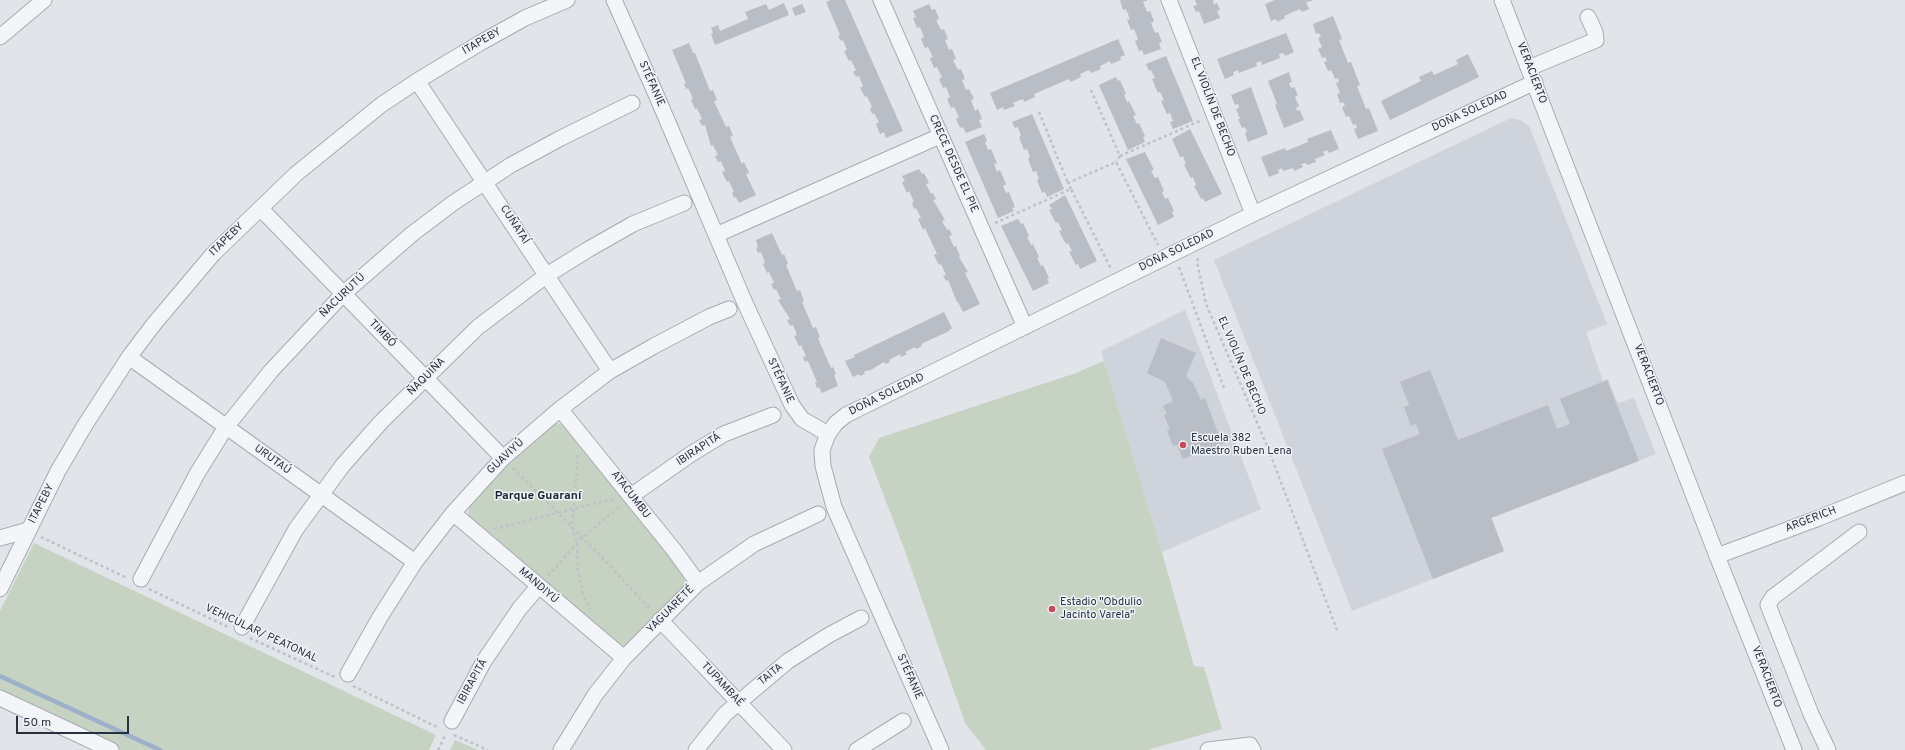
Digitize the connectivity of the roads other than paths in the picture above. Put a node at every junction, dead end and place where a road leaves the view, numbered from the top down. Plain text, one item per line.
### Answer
1 (44, 0) edge
2 (567, 0) edge
3 (614, 0) edge
4 (881, 0) edge
5 (1169, 0) edge
6 (1502, 0) edge
7 (1588, 17) dead end
8 (0, 37) edge
9 (1532, 75) junction
10 (417, 81) junction
11 (632, 103) dead end
12 (940, 136) junction
13 (485, 182) junction
14 (684, 203) dead end
15 (261, 209) junction
16 (1253, 214) junction
17 (716, 236) junction
18 (547, 275) junction
19 (343, 294) junction
20 (729, 309) dead end
21 (1025, 327) junction
22 (129, 357) junction
23 (610, 371) junction
24 (426, 378) junction
25 (560, 409) junction
26 (773, 414) dead end
27 (226, 427) junction
28 (828, 434) junction
29 (503, 458) junction
30 (1905, 483) edge
31 (320, 495) junction
32 (631, 496) junction
33 (453, 513) junction
34 (818, 514) dead end
35 (28, 530) junction
36 (1859, 532) dead end
37 (0, 538) edge
38 (1717, 556) junction
39 (415, 562) junction
40 (139, 582) road end
41 (698, 583) junction
42 (538, 587) junction
43 (0, 589) edge
44 (861, 618) dead end
45 (660, 620) junction
46 (240, 630) road end
47 (624, 658) junction
48 (345, 679) road end
49 (0, 698) edge
50 (738, 702) junction
51 (903, 721) dead end
52 (446, 727) road end
53 (1251, 747) edge
54 (110, 750) edge
55 (561, 750) edge
56 (696, 750) edge
57 (784, 750) edge
58 (857, 750) edge
59 (941, 750) edge
60 (1208, 750) edge
61 (1794, 750) edge
62 (1828, 750) edge

1 - 8 street
2 - 10 street, ITAPEBY
3 - 17 street, STÉFANIE
4 - 12 street, CRECE DESDE EL PIE
5 - 16 street, EL VIOLÍN DE BECHO
6 - 9 street, VERACIERTO
7 - 9 street, DOÑA SOLEDAD
9 - 16 street, DOÑA SOLEDAD
9 - 38 street, VERACIERTO
10 - 13 street, CUÑATAÍ
10 - 15 street, ITAPEBY
11 - 13 street, ÑACURUTÚ
12 - 17 street
12 - 21 street, CRECE DESDE EL PIE
13 - 18 street, CUÑATAÍ
13 - 19 street, ÑACURUTÚ
14 - 18 street, ÑAQUIÑA
15 - 19 street, TIMBÓ
15 - 22 street, ITAPEBY
16 - 21 street, DOÑA SOLEDAD
17 - 28 street, STÉFANIE
18 - 23 street, CUÑATAÍ
18 - 24 street, ÑAQUIÑA
19 - 24 street, TIMBÓ
19 - 27 street, ÑACURUTÚ
20 - 23 street, GUAVIYÚ
21 - 28 street, DOÑA SOLEDAD
22 - 27 street, URUTAÚ
22 - 35 street, ITAPEBY
23 - 25 street, GUAVIYÚ
24 - 29 street, TIMBÓ
24 - 31 street, ÑAQUIÑA
25 - 29 street, GUAVIYÚ
25 - 32 street, ATACUMBU
26 - 32 street, IBIRAPITÁ
27 - 31 street, URUTAÚ
27 - 40 street, ÑACURUTÚ
28 - 59 street, STÉFANIE
29 - 33 street, GUAVIYÚ
30 - 38 street, ARGERICH
31 - 39 street, URUTAÚ
31 - 46 street, ÑAQUIÑA
32 - 41 street, ATACUMBU
33 - 39 street, GUAVIYÚ
33 - 42 street, MANDIYÚ
34 - 41 street, YAGUARETÉ
35 - 37 street
35 - 43 street, ITAPEBY
36 - 62 street
38 - 61 street, VERACIERTO
39 - 48 street, GUAVIYÚ
41 - 45 street, YAGUARETÉ
42 - 47 street, MANDIYÚ
42 - 52 street, IBIRAPITÁ
44 - 50 street, TAITA
45 - 47 street, YAGUARETÉ
45 - 50 street, TUPAMBAÉ
47 - 55 street, YAGUARETÉ
49 - 54 street
50 - 56 street, TAITA
50 - 57 street, TUPAMBAÉ
51 - 58 street
53 - 60 street

